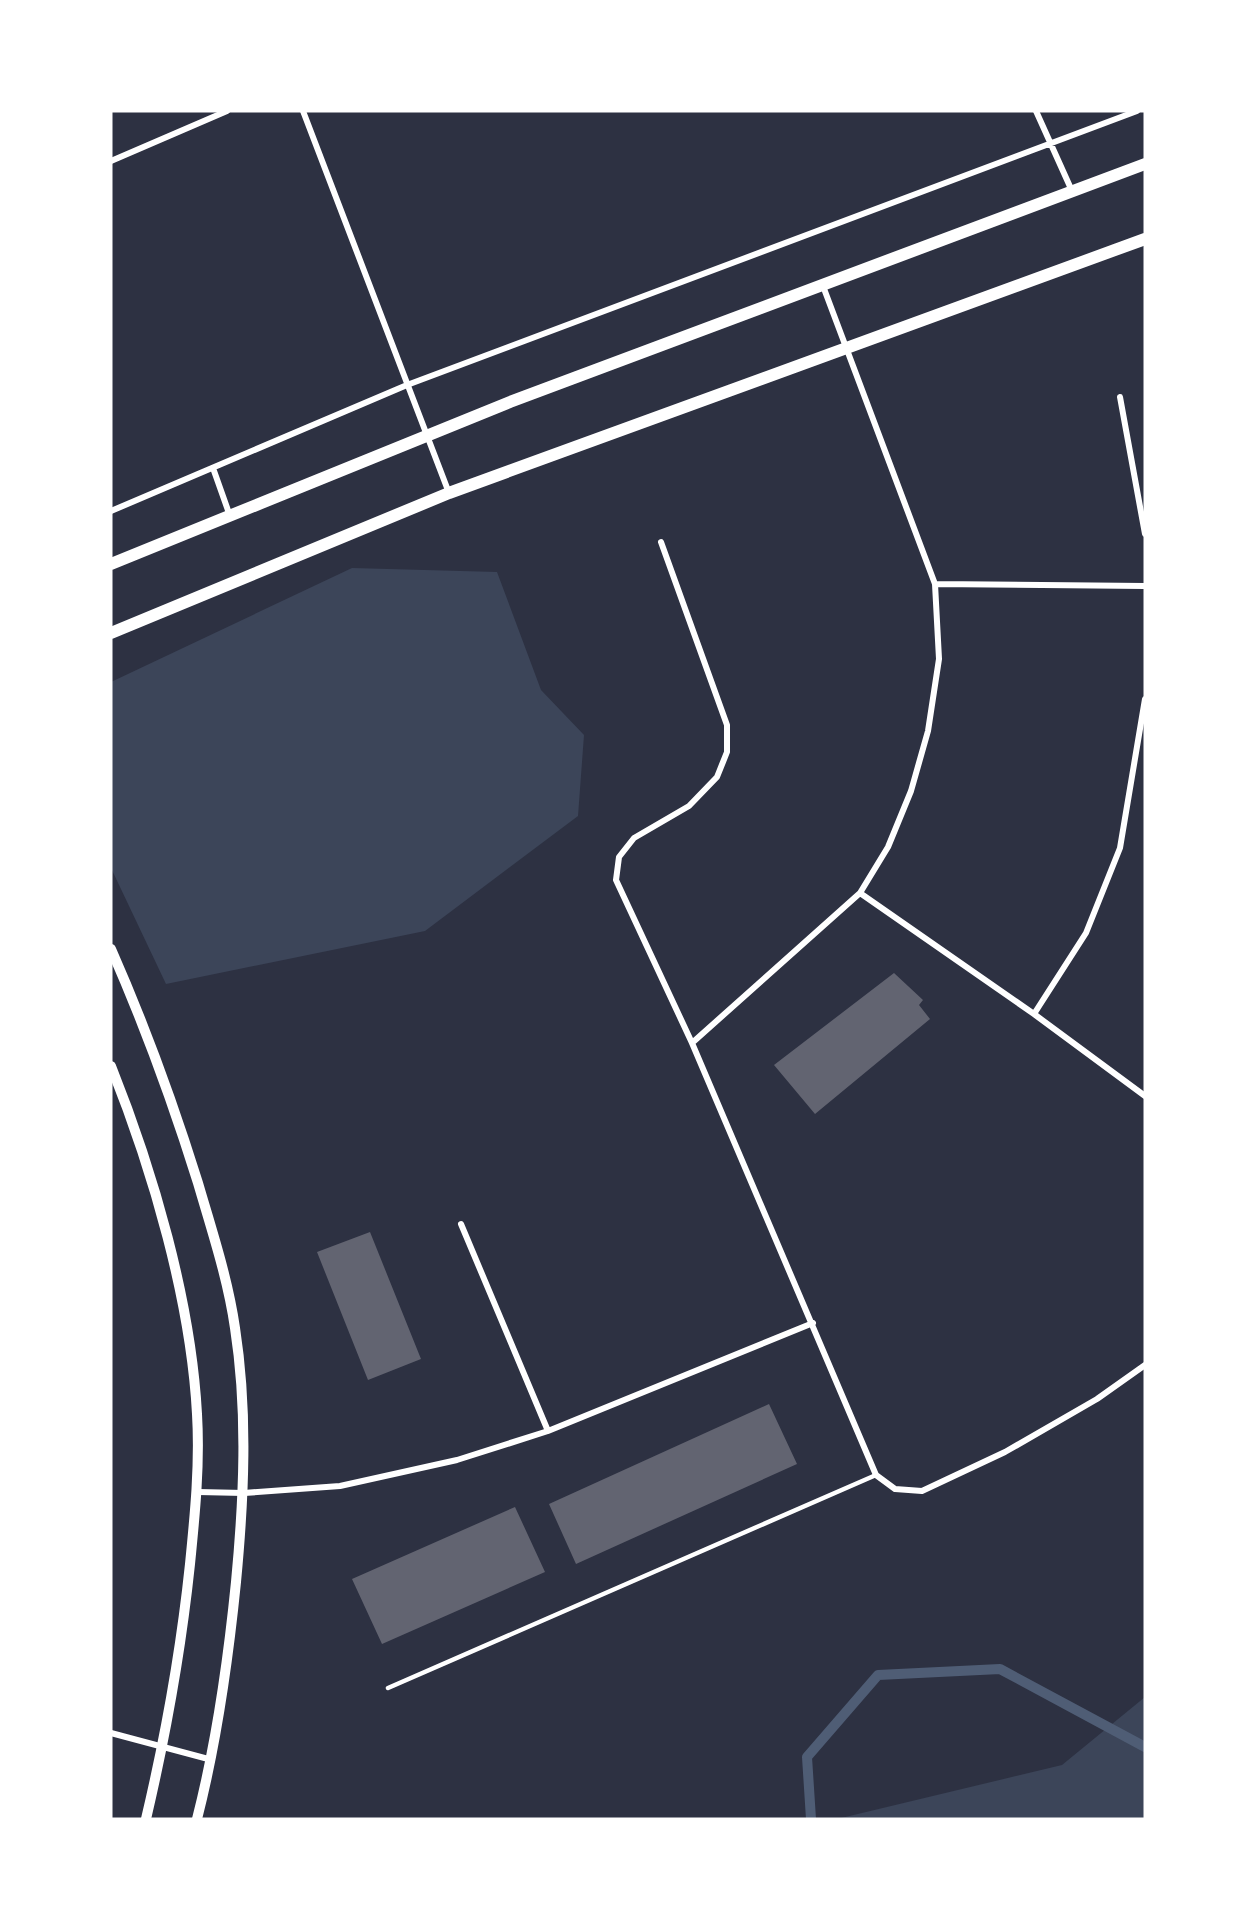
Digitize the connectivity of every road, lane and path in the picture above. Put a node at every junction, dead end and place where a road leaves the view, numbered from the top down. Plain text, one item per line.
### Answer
1 (227, 111) edge
2 (303, 111) edge
3 (1036, 111) edge
4 (1137, 111) edge
5 (1049, 143) junction
6 (111, 161) edge
7 (1145, 164) edge
8 (1072, 191) junction
9 (1145, 239) edge
10 (823, 286) junction
11 (848, 349) junction
12 (407, 385) junction
13 (1120, 397) dead end
14 (426, 435) junction
15 (213, 468) junction
16 (449, 493) junction
17 (111, 512) edge
18 (230, 516) junction
19 (1145, 534) edge
20 (661, 542) dead end
21 (111, 564) edge
22 (935, 584) junction
23 (1145, 586) edge
24 (111, 633) edge
25 (1145, 699) edge
26 (861, 893) junction
27 (111, 949) edge
28 (1034, 1014) junction
29 (692, 1043) junction
30 (111, 1066) edge
31 (1145, 1096) edge
32 (461, 1224) dead end
33 (813, 1323) junction
34 (1145, 1365) edge
35 (548, 1431) junction
36 (876, 1475) junction
37 (198, 1492) junction
38 (244, 1493) junction
39 (388, 1688) dead end
40 (111, 1733) edge
41 (163, 1747) junction
42 (212, 1760) junction
43 (146, 1819) edge
44 (198, 1819) edge

1 - 6 street
2 - 12 street
3 - 5 street
4 - 5 street
5 - 8 street
5 - 12 street
7 - 8 main road
8 - 10 main road
9 - 11 main road
10 - 11 street
10 - 14 main road
11 - 16 main road
11 - 22 street
12 - 14 street
12 - 15 street
13 - 19 street
14 - 16 street
14 - 18 main road
15 - 17 street
15 - 18 street
16 - 24 main road
18 - 21 main road
20 - 29 street
22 - 23 street
22 - 26 street
25 - 28 street
26 - 28 street
26 - 29 street
27 - 38 street
28 - 31 street
29 - 33 street
30 - 37 street
32 - 35 street
33 - 35 street
33 - 36 street
34 - 36 street
35 - 38 street
36 - 39 lane
37 - 38 street
37 - 41 street
38 - 42 street
40 - 41 street
41 - 42 street
41 - 43 street
42 - 44 street

